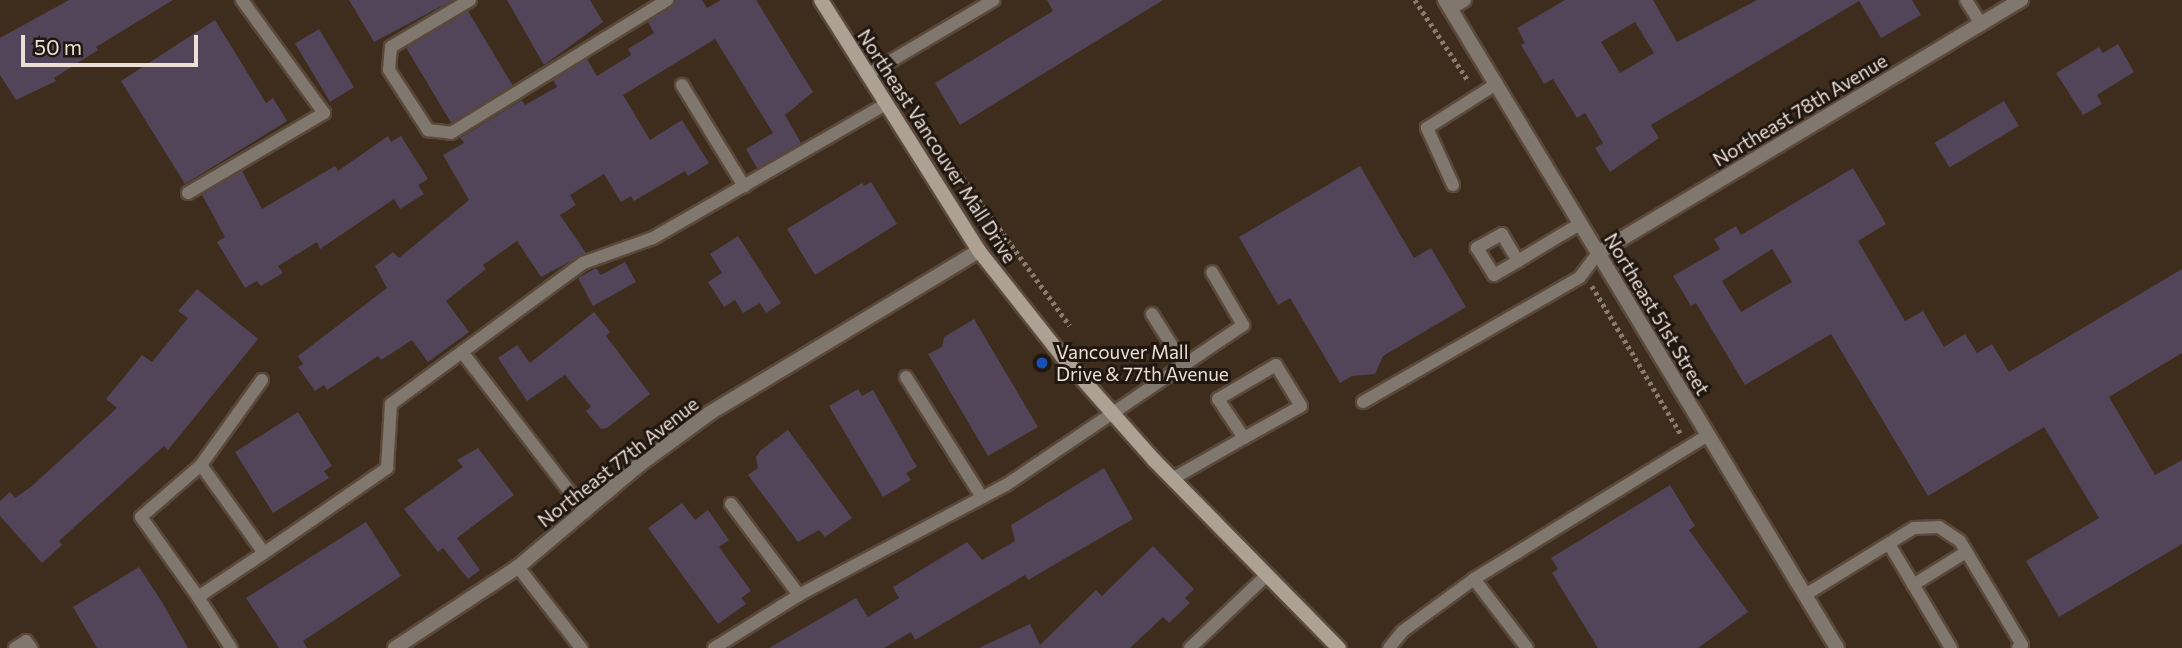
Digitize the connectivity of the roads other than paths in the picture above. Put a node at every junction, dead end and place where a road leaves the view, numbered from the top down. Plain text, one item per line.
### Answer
1 (242, 0) edge
2 (470, 0) edge
3 (667, 0) edge
4 (821, 0) edge
5 (994, 0) edge
6 (1464, 0) edge
7 (1966, 0) edge
8 (2021, 0) edge
9 (1447, 4) edge
10 (1981, 24) junction
11 (867, 75) junction
12 (1496, 84) junction
13 (682, 85) dead end
14 (886, 104) junction
15 (744, 186) junction
16 (1453, 186) dead end
17 (188, 193) dead end
18 (1580, 224) junction
19 (979, 251) junction
20 (1598, 253) junction
21 (1518, 261) dead end
22 (1212, 272) dead end
23 (1152, 314) dead end
24 (462, 352) junction
25 (1183, 363) junction
26 (906, 377) dead end
27 (262, 380) dead end
28 (1363, 402) dead end
29 (1111, 412) junction
30 (1708, 435) junction
31 (1244, 438) junction
32 (201, 465) junction
33 (1172, 479) junction
34 (982, 497) junction
35 (731, 504) dead end
36 (585, 512) junction
37 (1889, 544) junction
38 (1966, 552) junction
39 (264, 553) junction
40 (518, 566) junction
41 (1267, 575) junction
42 (1474, 579) junction
43 (1913, 584) junction
44 (799, 595) junction
45 (1805, 595) junction
46 (198, 597) junction
47 (15, 648) edge
48 (31, 648) edge
49 (231, 648) edge
50 (395, 648) edge
51 (581, 648) edge
52 (714, 648) edge
53 (1190, 648) edge
54 (1339, 648) edge
55 (1389, 648) edge
56 (1527, 648) edge
57 (1837, 648) edge
58 (1951, 648) edge
59 (2018, 648) edge

1 - 17 lane
2 - 3 lane
4 - 11 main road, Northeast Vancouver Mall Drive
5 - 11 lane
6 - 9 street
7 - 10 lane
8 - 10 street, Northeast 78th Avenue
9 - 12 street, Northeast 51st Street
10 - 20 street, Northeast 78th Avenue
11 - 14 main road, Northeast Vancouver Mall Drive
12 - 16 lane
12 - 18 street, Northeast 51st Street
13 - 15 lane
14 - 15 lane
14 - 19 main road, Northeast Vancouver Mall Drive
15 - 24 lane
18 - 20 street, Northeast 51st Street
18 - 21 lane
19 - 29 main road, Northeast Vancouver Mall Drive
19 - 36 street, Northeast 77th Avenue
20 - 28 lane
20 - 30 street, Northeast 51st Street
22 - 25 lane
23 - 25 lane
24 - 36 lane
24 - 39 lane
25 - 29 lane
26 - 34 lane
27 - 32 lane
29 - 33 main road, Northeast Vancouver Mall Drive
29 - 34 lane
30 - 42 lane
30 - 45 street, Northeast 51st Street
31 - 31 lane
31 - 33 lane
32 - 39 lane
32 - 46 lane
33 - 41 main road, Northeast Vancouver Mall Drive
34 - 44 lane
35 - 44 lane
36 - 40 street, Northeast 77th Avenue
37 - 38 lane
37 - 43 lane
37 - 45 lane
38 - 43 lane
38 - 59 lane
39 - 46 lane
40 - 50 street, Northeast 77th Avenue
40 - 51 lane
41 - 53 lane
41 - 54 main road, Northeast Vancouver Mall Drive
42 - 55 lane
42 - 56 lane
43 - 58 lane
44 - 52 lane
45 - 57 street, Northeast 51st Street
46 - 49 lane
47 - 48 lane

